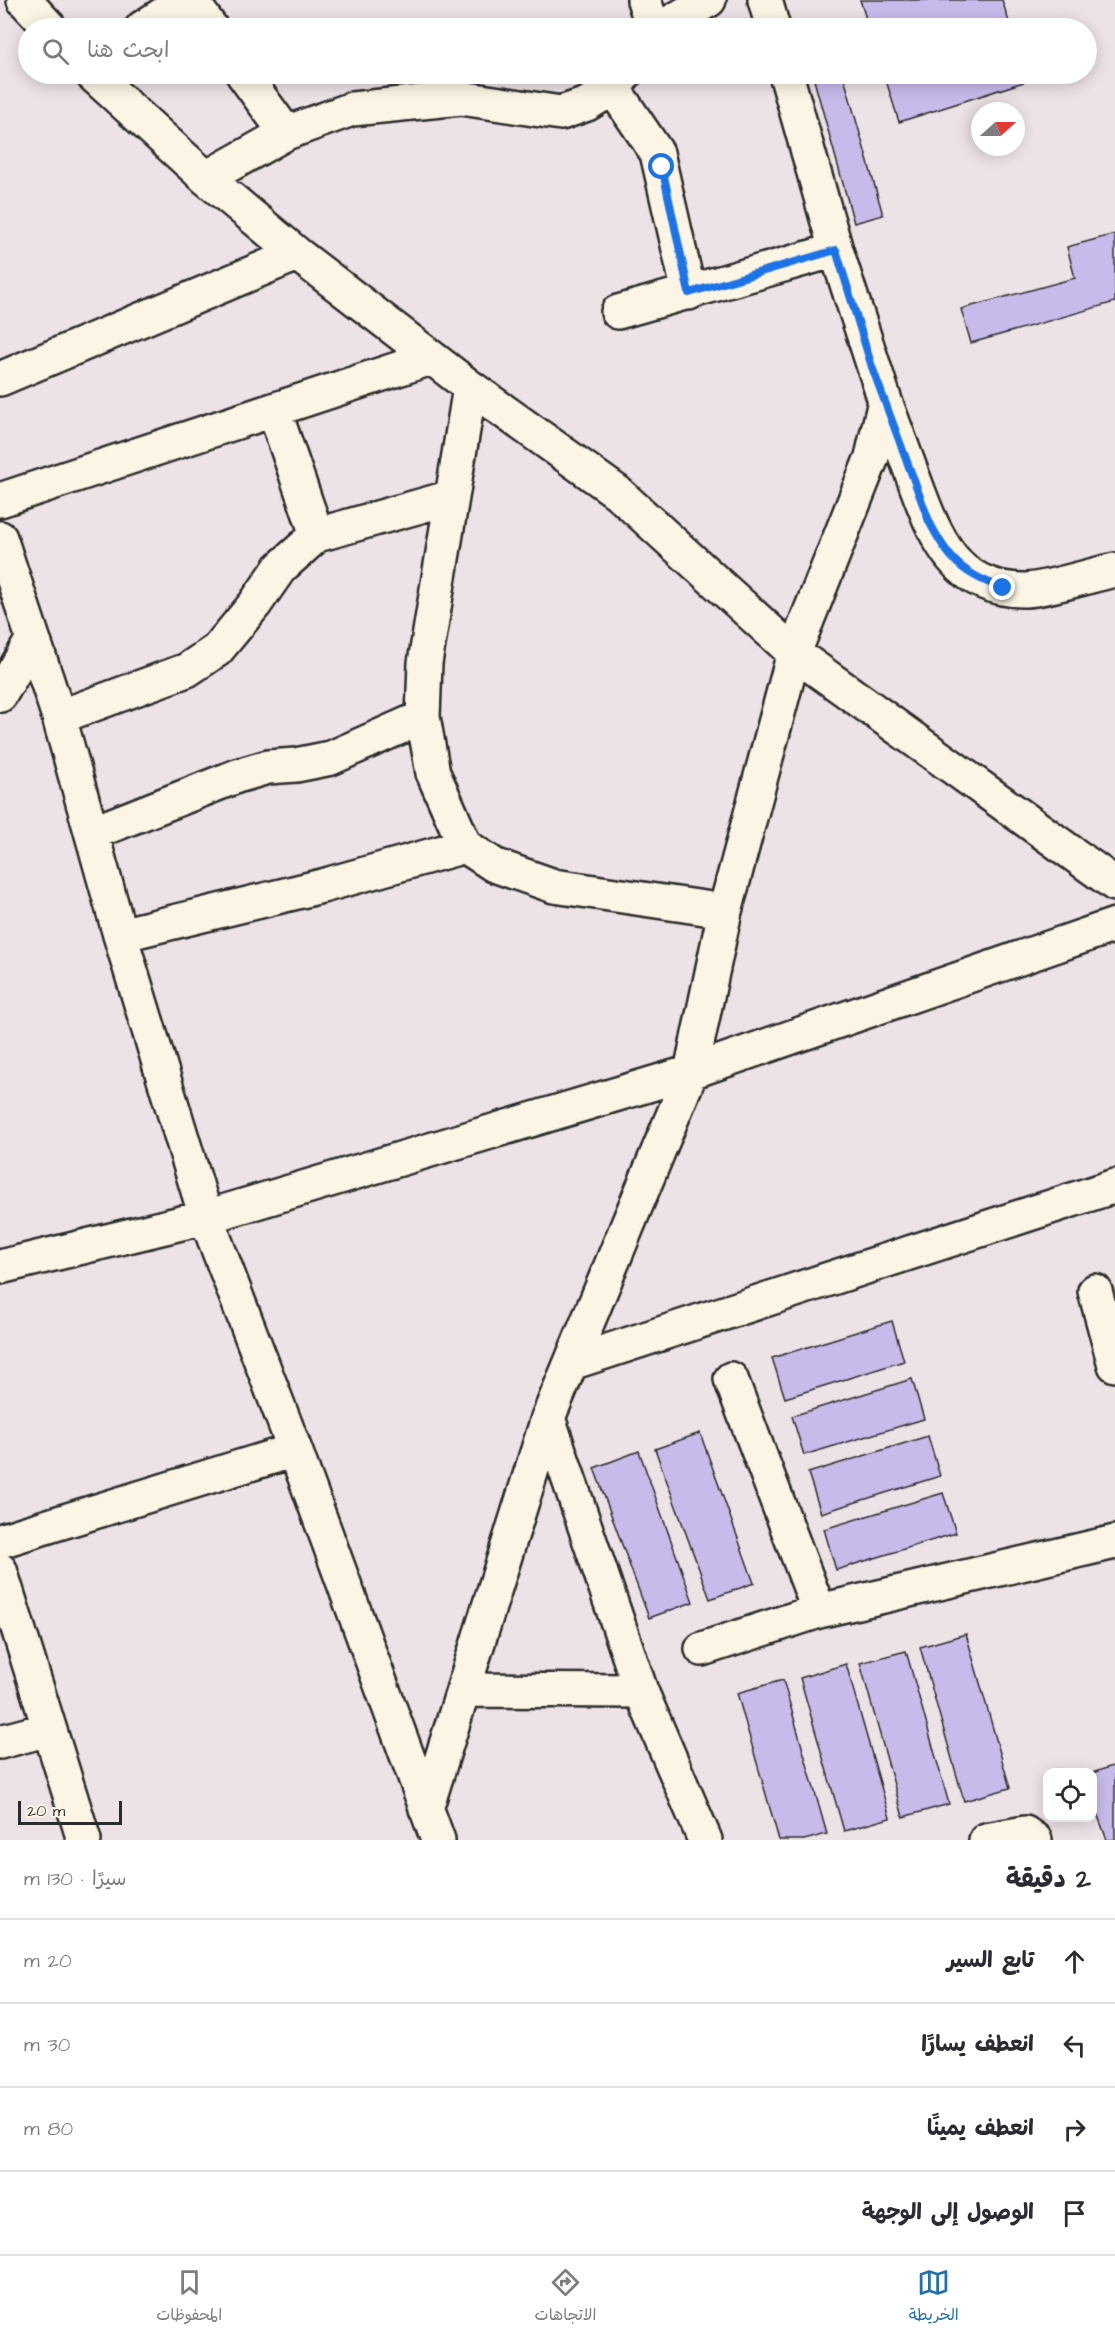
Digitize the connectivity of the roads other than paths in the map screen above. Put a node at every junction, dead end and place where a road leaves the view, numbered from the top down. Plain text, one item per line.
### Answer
1 (12, 0) edge
2 (24, 0) edge
3 (185, 0) edge
4 (191, 0) edge
5 (644, 0) edge
6 (709, 0) edge
7 (765, 0) edge
8 (0, 8) edge
9 (41, 18) edge
10 (157, 18) edge
11 (204, 18) edge
12 (650, 18) edge
13 (678, 18) edge
14 (770, 18) edge
15 (103, 84) edge
16 (250, 84) edge
17 (616, 84) edge
18 (622, 84) edge
19 (789, 84) edge
20 (286, 133) junction
21 (206, 178) junction
22 (836, 250) junction
23 (297, 254) junction
24 (689, 293) junction
25 (618, 312) dead end
26 (431, 358) junction
27 (0, 379) edge
28 (470, 387) junction
29 (885, 401) junction
30 (274, 410) junction
31 (452, 497) junction
32 (0, 500) edge
33 (317, 535) junction
34 (0, 538) edge
35 (1115, 570) edge
36 (33, 639) junction
37 (794, 653) junction
38 (0, 694) edge
39 (59, 717) junction
40 (423, 717) junction
41 (92, 833) junction
42 (465, 846) junction
43 (1115, 884) edge
44 (725, 911) junction
45 (1115, 925) edge
46 (120, 935) junction
47 (691, 1072) junction
48 (1115, 1186) edge
49 (206, 1216) junction
50 (0, 1268) edge
51 (1095, 1291) dead end
52 (571, 1363) junction
53 (1115, 1365) edge
54 (731, 1379) dead end
55 (549, 1418) junction
56 (295, 1450) junction
57 (0, 1541) edge
58 (1115, 1542) edge
59 (0, 1570) edge
60 (819, 1611) junction
61 (702, 1649) dead end
62 (464, 1690) junction
63 (641, 1691) junction
64 (49, 1729) junction
65 (0, 1742) edge
66 (426, 1809) junction
67 (84, 1840) edge
68 (438, 1840) edge
69 (705, 1840) edge
70 (986, 1840) edge
71 (1035, 1840) edge

1 - 8 street
2 - 9 street
3 - 10 street
4 - 11 street
5 - 12 street
6 - 13 street
7 - 14 street
15 - 21 street
16 - 20 street
17 - 20 street
18 - 24 street
19 - 22 street
20 - 21 street
21 - 23 street
22 - 24 street
22 - 29 street
23 - 26 street
23 - 27 street
24 - 25 street
26 - 28 street
26 - 30 street
28 - 31 street
28 - 37 street
29 - 35 street
29 - 37 street
30 - 32 street
30 - 33 street
31 - 33 street
31 - 40 street
33 - 39 street
34 - 36 street
36 - 38 street
36 - 39 street
37 - 43 street
37 - 44 street
39 - 41 street
40 - 41 street
40 - 42 street
41 - 46 street
42 - 44 street
42 - 46 street
44 - 47 street
45 - 47 street
46 - 49 street
47 - 49 street
47 - 52 street
48 - 52 street
49 - 50 street
49 - 56 street
51 - 53 street
52 - 55 street
54 - 60 street
55 - 62 street
55 - 63 street
56 - 57 street
56 - 66 street
58 - 60 street
59 - 64 street
60 - 61 street
62 - 63 street
62 - 66 street
63 - 69 street
64 - 65 street
64 - 67 street
66 - 68 street
70 - 71 street

